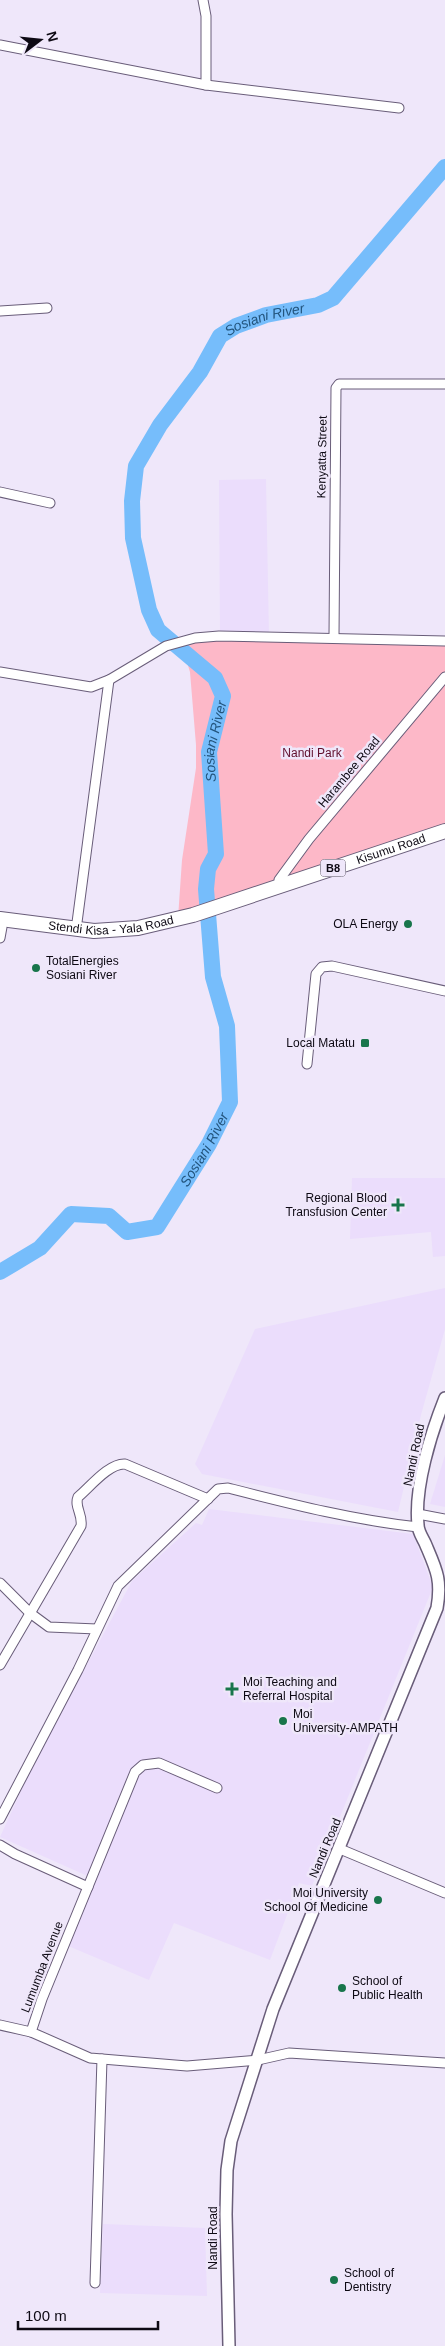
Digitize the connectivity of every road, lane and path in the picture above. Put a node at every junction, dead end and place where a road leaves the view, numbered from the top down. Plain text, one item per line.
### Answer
1 (203, 0) edge
2 (0, 45) edge
3 (206, 85) junction
4 (399, 108) dead end
5 (47, 308) dead end
6 (0, 311) edge
7 (445, 384) edge
8 (0, 492) edge
9 (50, 503) dead end
10 (334, 638) junction
11 (445, 641) edge
12 (0, 672) edge
13 (445, 677) edge
14 (108, 680) junction
15 (445, 831) edge
16 (445, 840) edge
17 (279, 886) junction
18 (223, 909) junction
19 (194, 918) junction
20 (0, 928) edge
21 (76, 930) junction
22 (445, 991) edge
23 (307, 1064) dead end
24 (445, 1398) edge
25 (208, 1499) junction
26 (418, 1514) junction
27 (445, 1519) edge
28 (418, 1527) junction
29 (0, 1582) edge
30 (30, 1613) junction
31 (97, 1629) junction
32 (0, 1665) edge
33 (217, 1788) dead end
34 (0, 1819) edge
35 (0, 1845) edge
36 (340, 1849) junction
37 (88, 1887) junction
38 (445, 1893) edge
39 (0, 2025) edge
40 (31, 2032) junction
41 (102, 2059) junction
42 (258, 2060) junction
43 (445, 2063) edge
44 (95, 2283) dead end
45 (229, 2346) edge

1 - 3 street
2 - 3 street
3 - 4 street
5 - 6 street
7 - 10 street, Kenyatta Street
8 - 9 street
10 - 11 street
10 - 14 street
12 - 14 street
13 - 17 street, Harambee Road
14 - 21 street
15 - 17 highway, Kisumu Road / B8
16 - 18 highway, Stendi Kisa - Yala Road / B8
17 - 18 highway, Kisumu Road / B8
18 - 19 highway, Stendi Kisa - Yala Road / B8
19 - 20 highway, B8
19 - 21 highway, Stendi Kisa - Yala Road / B8
20 - 21 highway, Stendi Kisa - Yala Road / B8
22 - 23 street
24 - 26 street, Nandi Road
25 - 28 street
25 - 30 street
25 - 31 street
26 - 27 street
26 - 28 street, Nandi Road
28 - 36 street, Nandi Road
29 - 30 street
30 - 31 street
30 - 32 street
31 - 34 street
33 - 37 street, Lumumba Avenue
35 - 37 street
36 - 38 street
36 - 42 street, Nandi Road
37 - 40 street, Lumumba Avenue
39 - 40 street
40 - 41 street, Lumumba Avenue
41 - 42 street, Lumumba Avenue
41 - 44 street
42 - 43 street, Lumumba Avenue
42 - 45 street, Nandi Road

